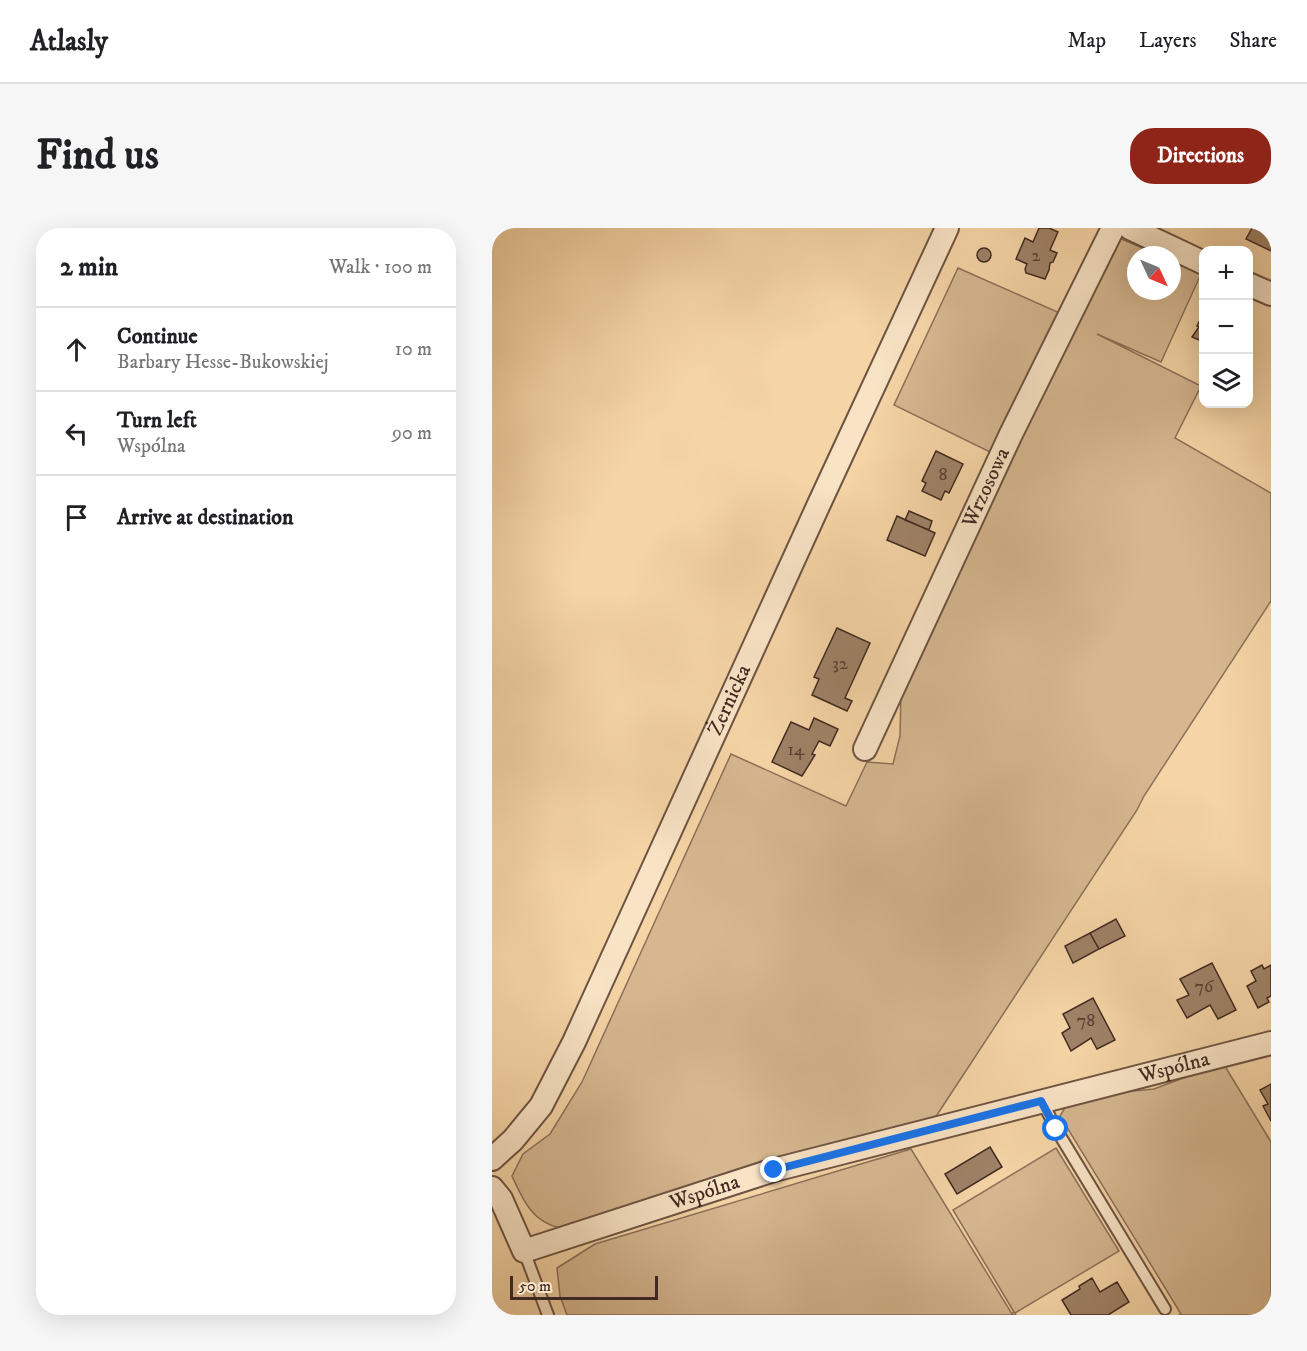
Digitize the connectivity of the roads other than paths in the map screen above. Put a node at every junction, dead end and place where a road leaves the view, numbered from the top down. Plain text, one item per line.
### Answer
1 (947, 228) edge
2 (1113, 228) edge
3 (1130, 228) edge
4 (1199, 261) edge
5 (1253, 286) edge
6 (1271, 294) edge
7 (865, 749) dead end
8 (1271, 1043) edge
9 (1041, 1101) junction
10 (492, 1160) edge
11 (492, 1188) edge
12 (520, 1241) junction
13 (1165, 1309) dead end
14 (548, 1315) edge

1 - 10 street, Żernicka
2 - 7 street, Wrzosowa
3 - 4 street
5 - 6 street
8 - 9 street, Wspólna
9 - 12 street, Wspólna
9 - 13 lane
11 - 12 street
12 - 14 lane

